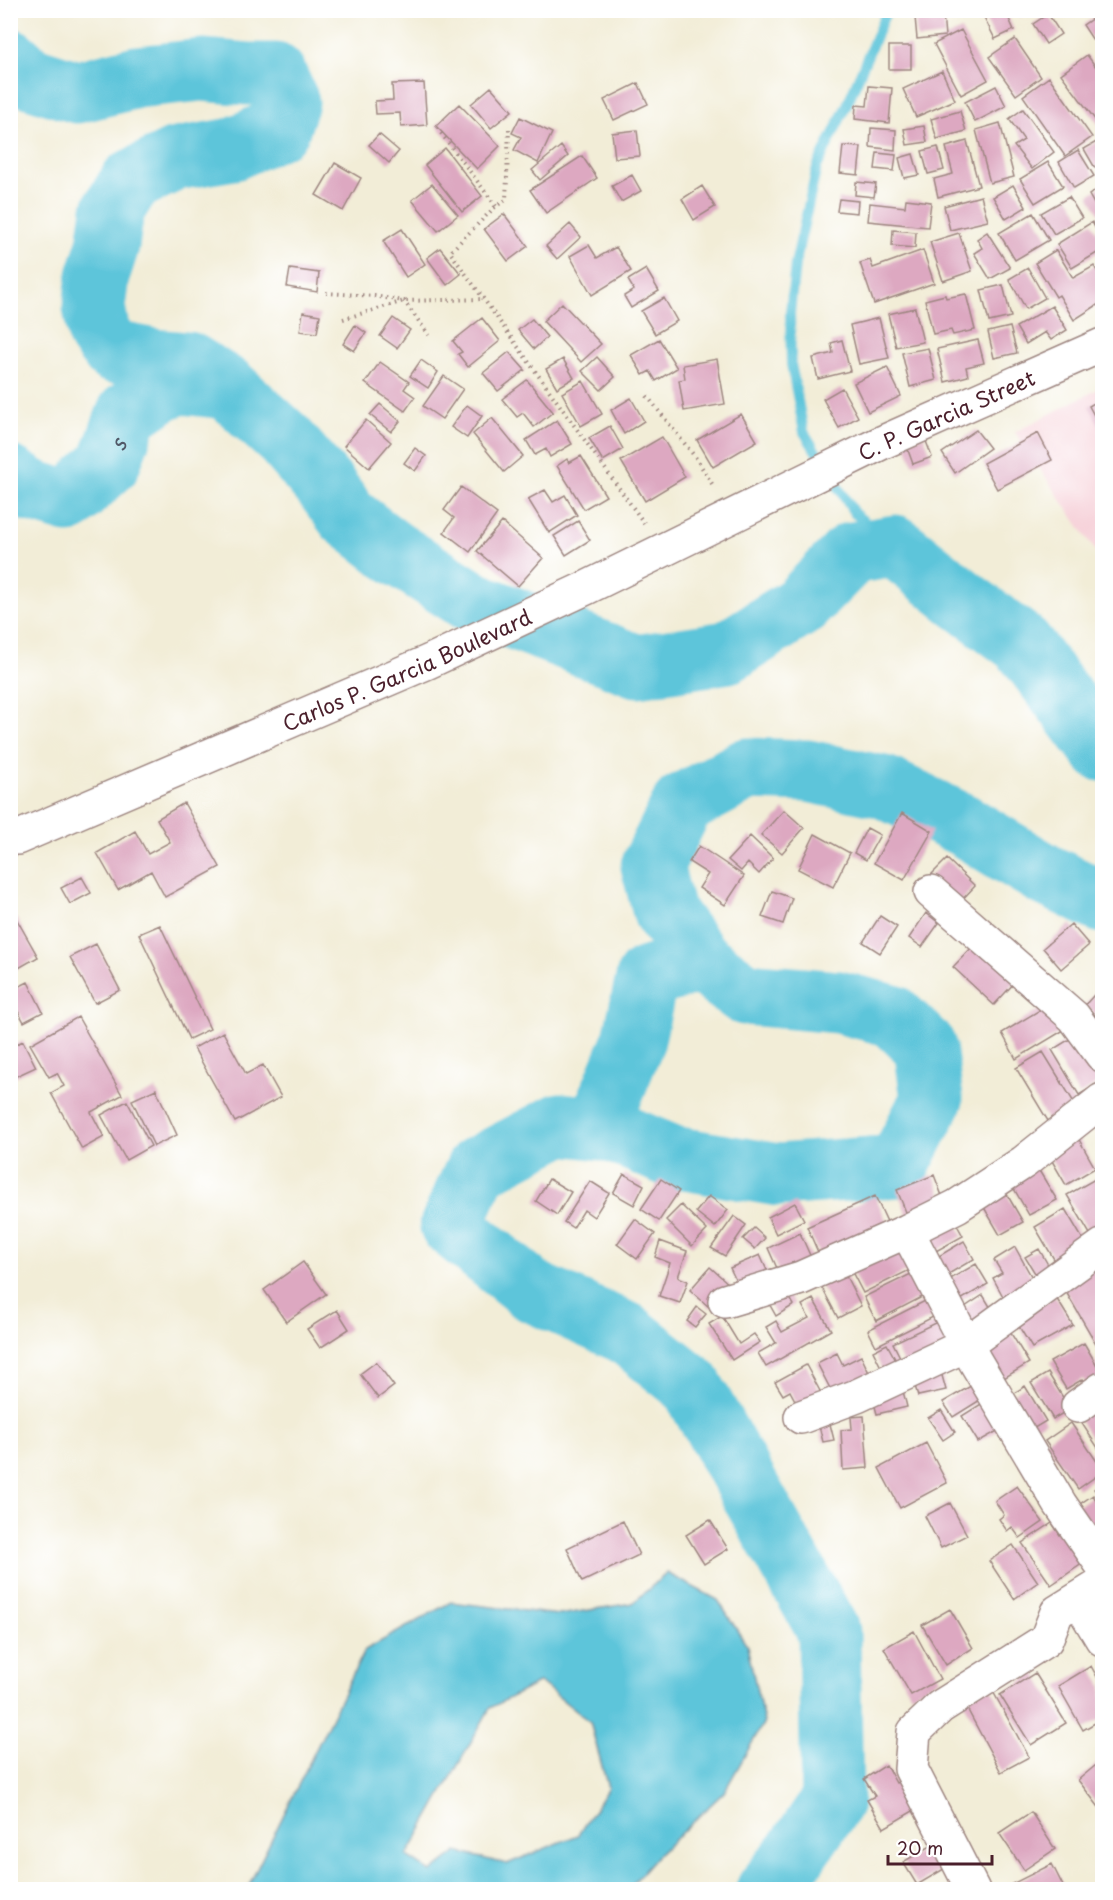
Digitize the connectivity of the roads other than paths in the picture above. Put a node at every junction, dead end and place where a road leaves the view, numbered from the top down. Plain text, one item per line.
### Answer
1 (1102, 345) edge
2 (791, 487) joint
3 (13, 841) edge
4 (931, 892) dead end
5 (1102, 1055) edge
6 (1102, 1100) edge
7 (907, 1231) junction
8 (1102, 1246) edge
9 (725, 1301) dead end
10 (966, 1344) junction
11 (801, 1417) dead end
12 (1102, 1566) edge
13 (1079, 1598) edge
14 (1102, 1639) edge
15 (973, 1890) edge

1 - 2 main road, C. P. Garcia Street
2 - 3 main road, Carlos P. Garcia Boulevard
4 - 5 main road
6 - 7 main road
7 - 9 main road
7 - 10 main road
8 - 10 main road
10 - 11 main road
10 - 12 main road
13 - 14 main road
13 - 15 main road

